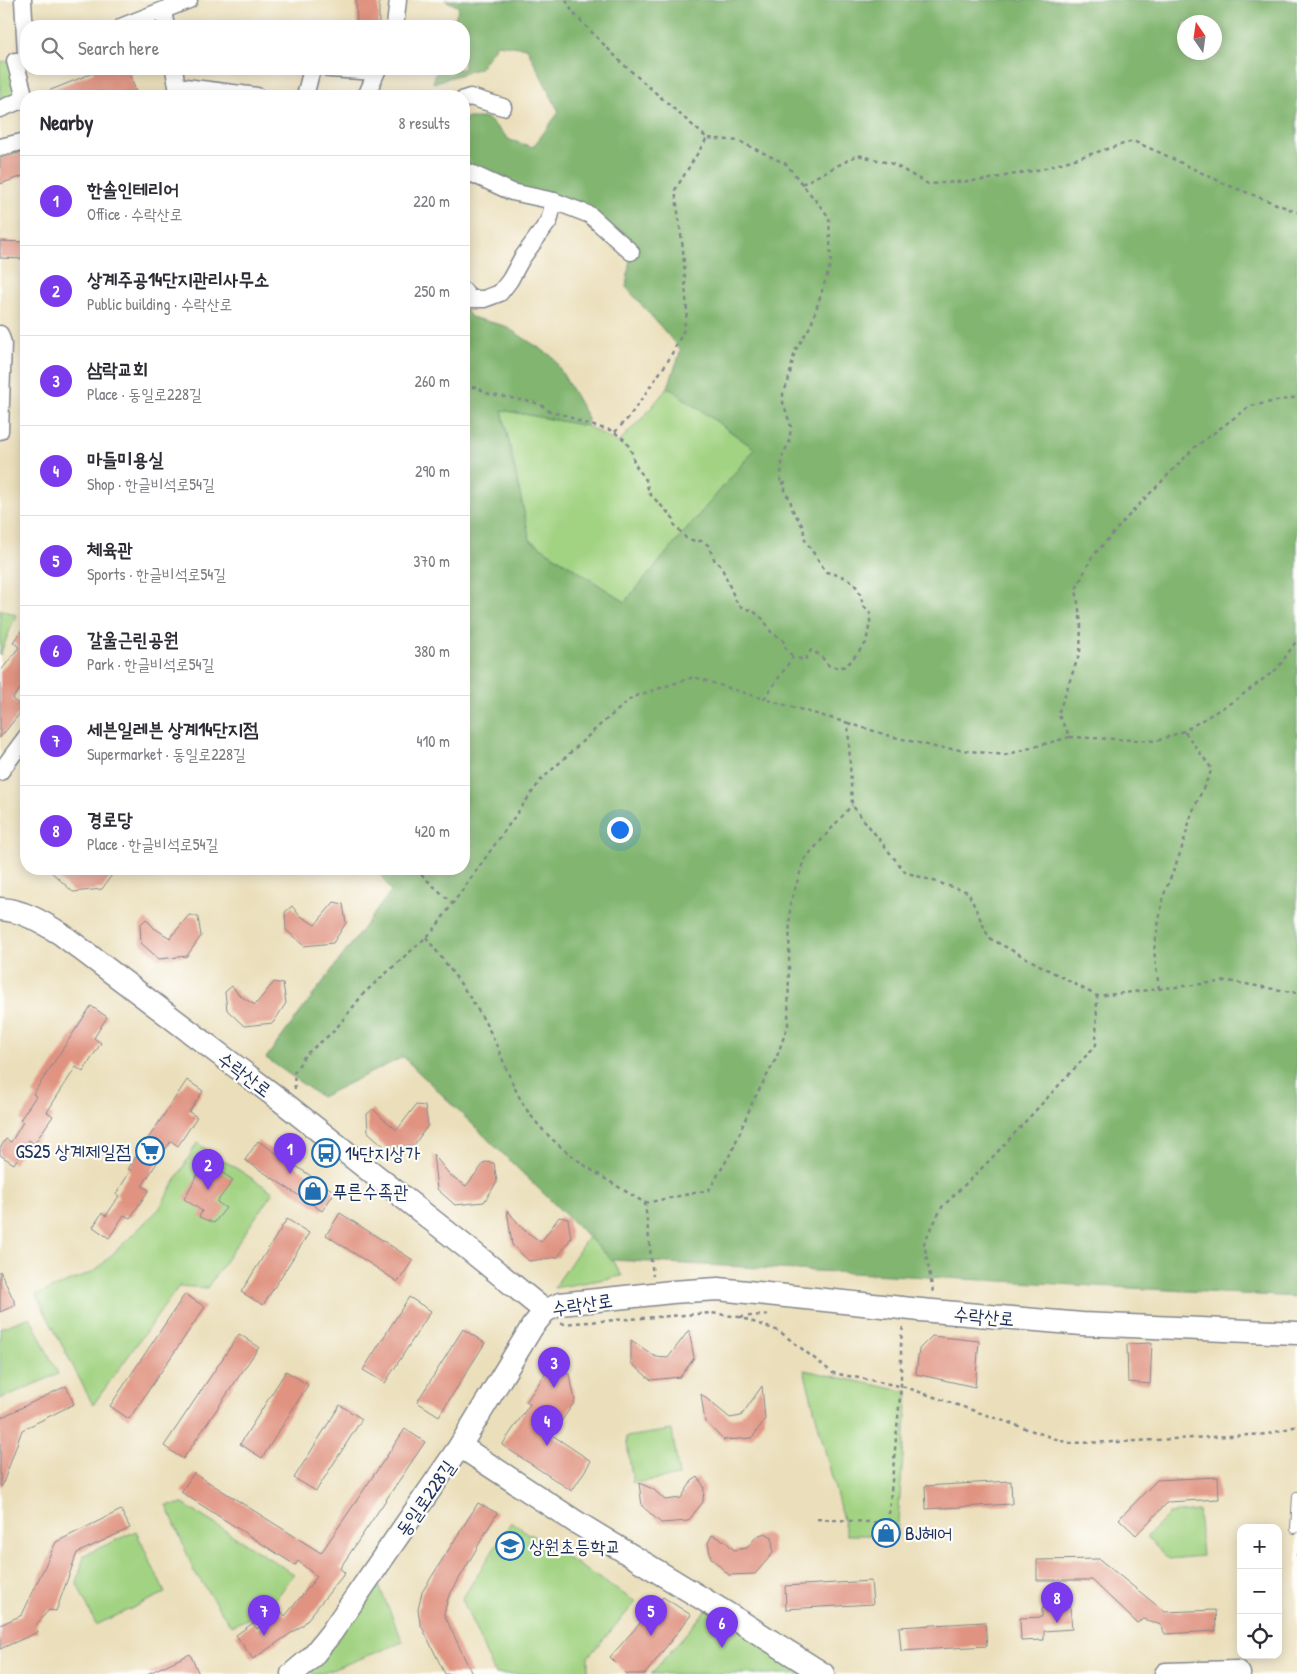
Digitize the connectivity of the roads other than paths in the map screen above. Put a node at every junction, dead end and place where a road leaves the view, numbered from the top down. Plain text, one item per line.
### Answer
1 (23, 0) edge
2 (189, 0) edge
3 (398, 0) edge
4 (165, 18) edge
5 (21, 20) edge
6 (396, 20) edge
7 (20, 30) edge
8 (17, 59) edge
9 (20, 75) edge
10 (20, 75) edge
11 (175, 75) edge
12 (310, 75) edge
13 (375, 75) edge
14 (23, 90) edge
15 (209, 90) edge
16 (307, 90) edge
17 (369, 90) edge
18 (470, 97) edge
19 (20, 103) edge
20 (503, 107) dead end
21 (0, 109) edge
22 (20, 143) edge
23 (0, 147) edge
24 (470, 173) edge
25 (554, 201) junction
26 (631, 252) dead end
27 (470, 299) edge
28 (0, 334) edge
29 (0, 431) edge
30 (20, 745) edge
31 (0, 772) edge
32 (0, 909) edge
33 (552, 1318) junction
34 (1297, 1333) edge
35 (460, 1446) junction
36 (1297, 1496) edge
37 (1295, 1529) dead end
38 (292, 1674) edge
39 (823, 1674) edge
40 (1166, 1674) edge
41 (1239, 1674) edge

1 - 5 street
2 - 4 street
3 - 6 street
7 - 8 street
8 - 9 street
10 - 14 street
11 - 15 street
12 - 16 street
13 - 17 street
18 - 20 street
19 - 21 street
22 - 23 street
24 - 25 street
25 - 26 street
25 - 27 street
28 - 29 street
30 - 31 street
32 - 33 street, 수락산로
33 - 34 street, 수락산로
33 - 35 street, 동일로228길
35 - 38 street, 동일로228길
35 - 39 street
36 - 37 lane
40 - 41 street

